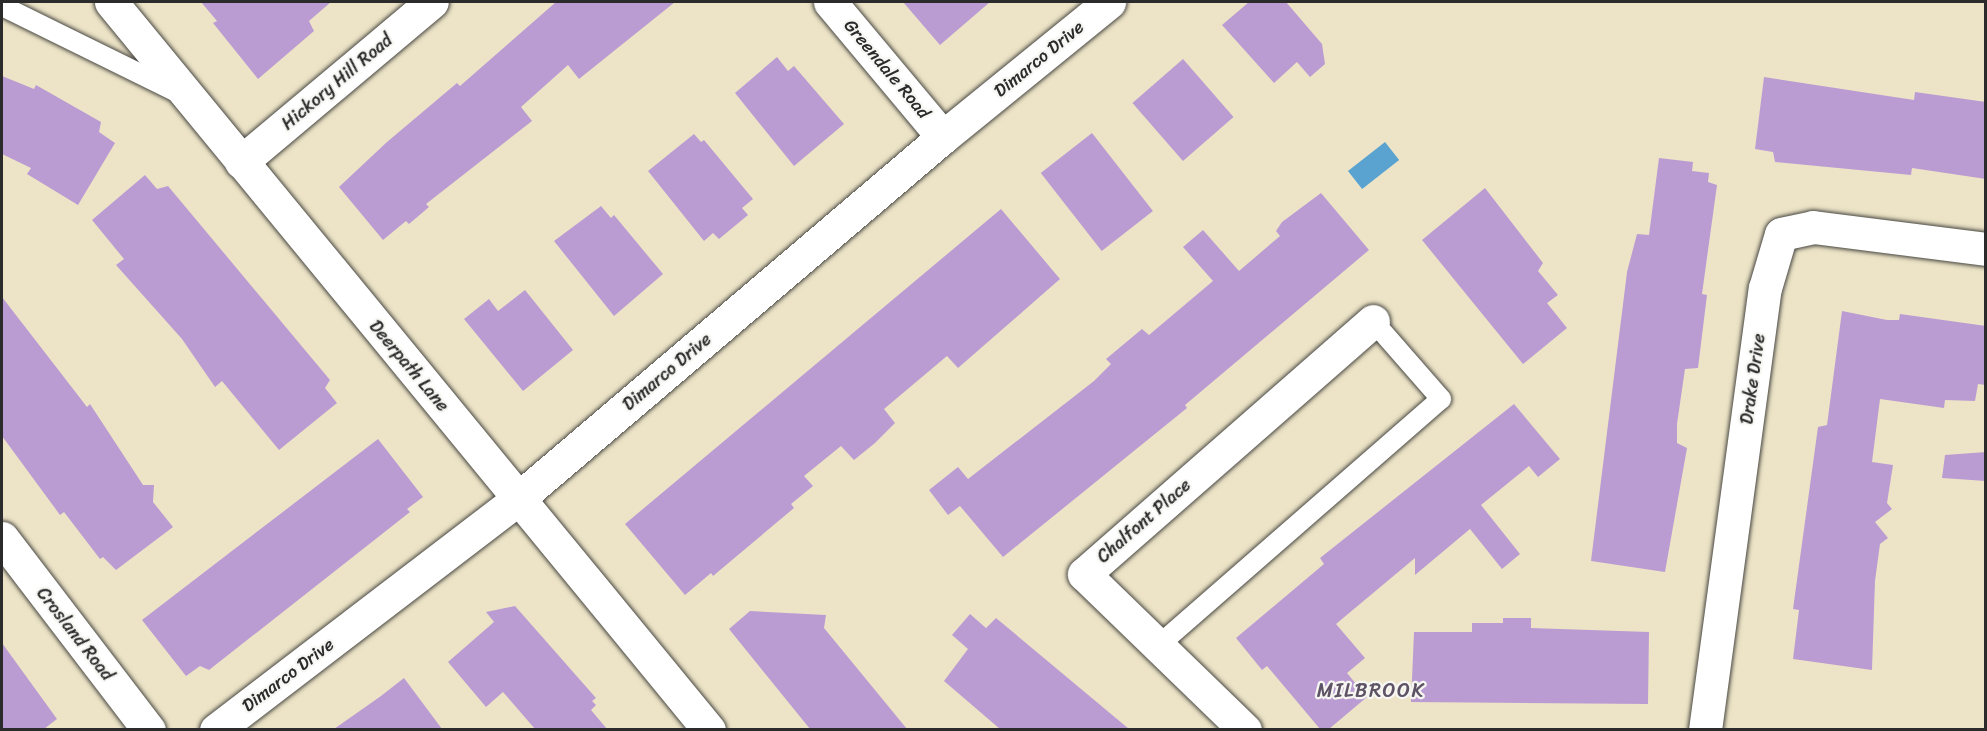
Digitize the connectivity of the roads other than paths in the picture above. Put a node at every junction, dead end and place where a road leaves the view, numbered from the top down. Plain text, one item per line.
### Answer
1 (111, 2) edge
2 (432, 2) edge
3 (830, 2) edge
4 (1109, 2) edge
5 (2, 6) edge
6 (189, 98) junction
7 (943, 137) junction
8 (241, 162) junction
9 (1986, 249) edge
10 (1373, 321) joint
11 (519, 498) junction
12 (2, 538) edge
13 (1159, 645) junction
14 (148, 729) edge
15 (216, 729) edge
16 (709, 729) edge
17 (1245, 729) edge
18 (1705, 729) edge

1 - 6 street, Deerpath Lane
2 - 8 street, Hickory Hill Road
3 - 7 street, Greendale Road
4 - 7 street, Dimarco Drive
5 - 6 lane
6 - 8 street, Deerpath Lane
7 - 11 street, Dimarco Drive
8 - 11 street, Deerpath Lane
9 - 18 street, Drake Drive
10 - 13 lane
10 - 13 street, Chalfont Place
11 - 15 street, Dimarco Drive
11 - 16 street, Deerpath Lane
12 - 14 street, Crosland Road
13 - 17 street, Chalfont Place

